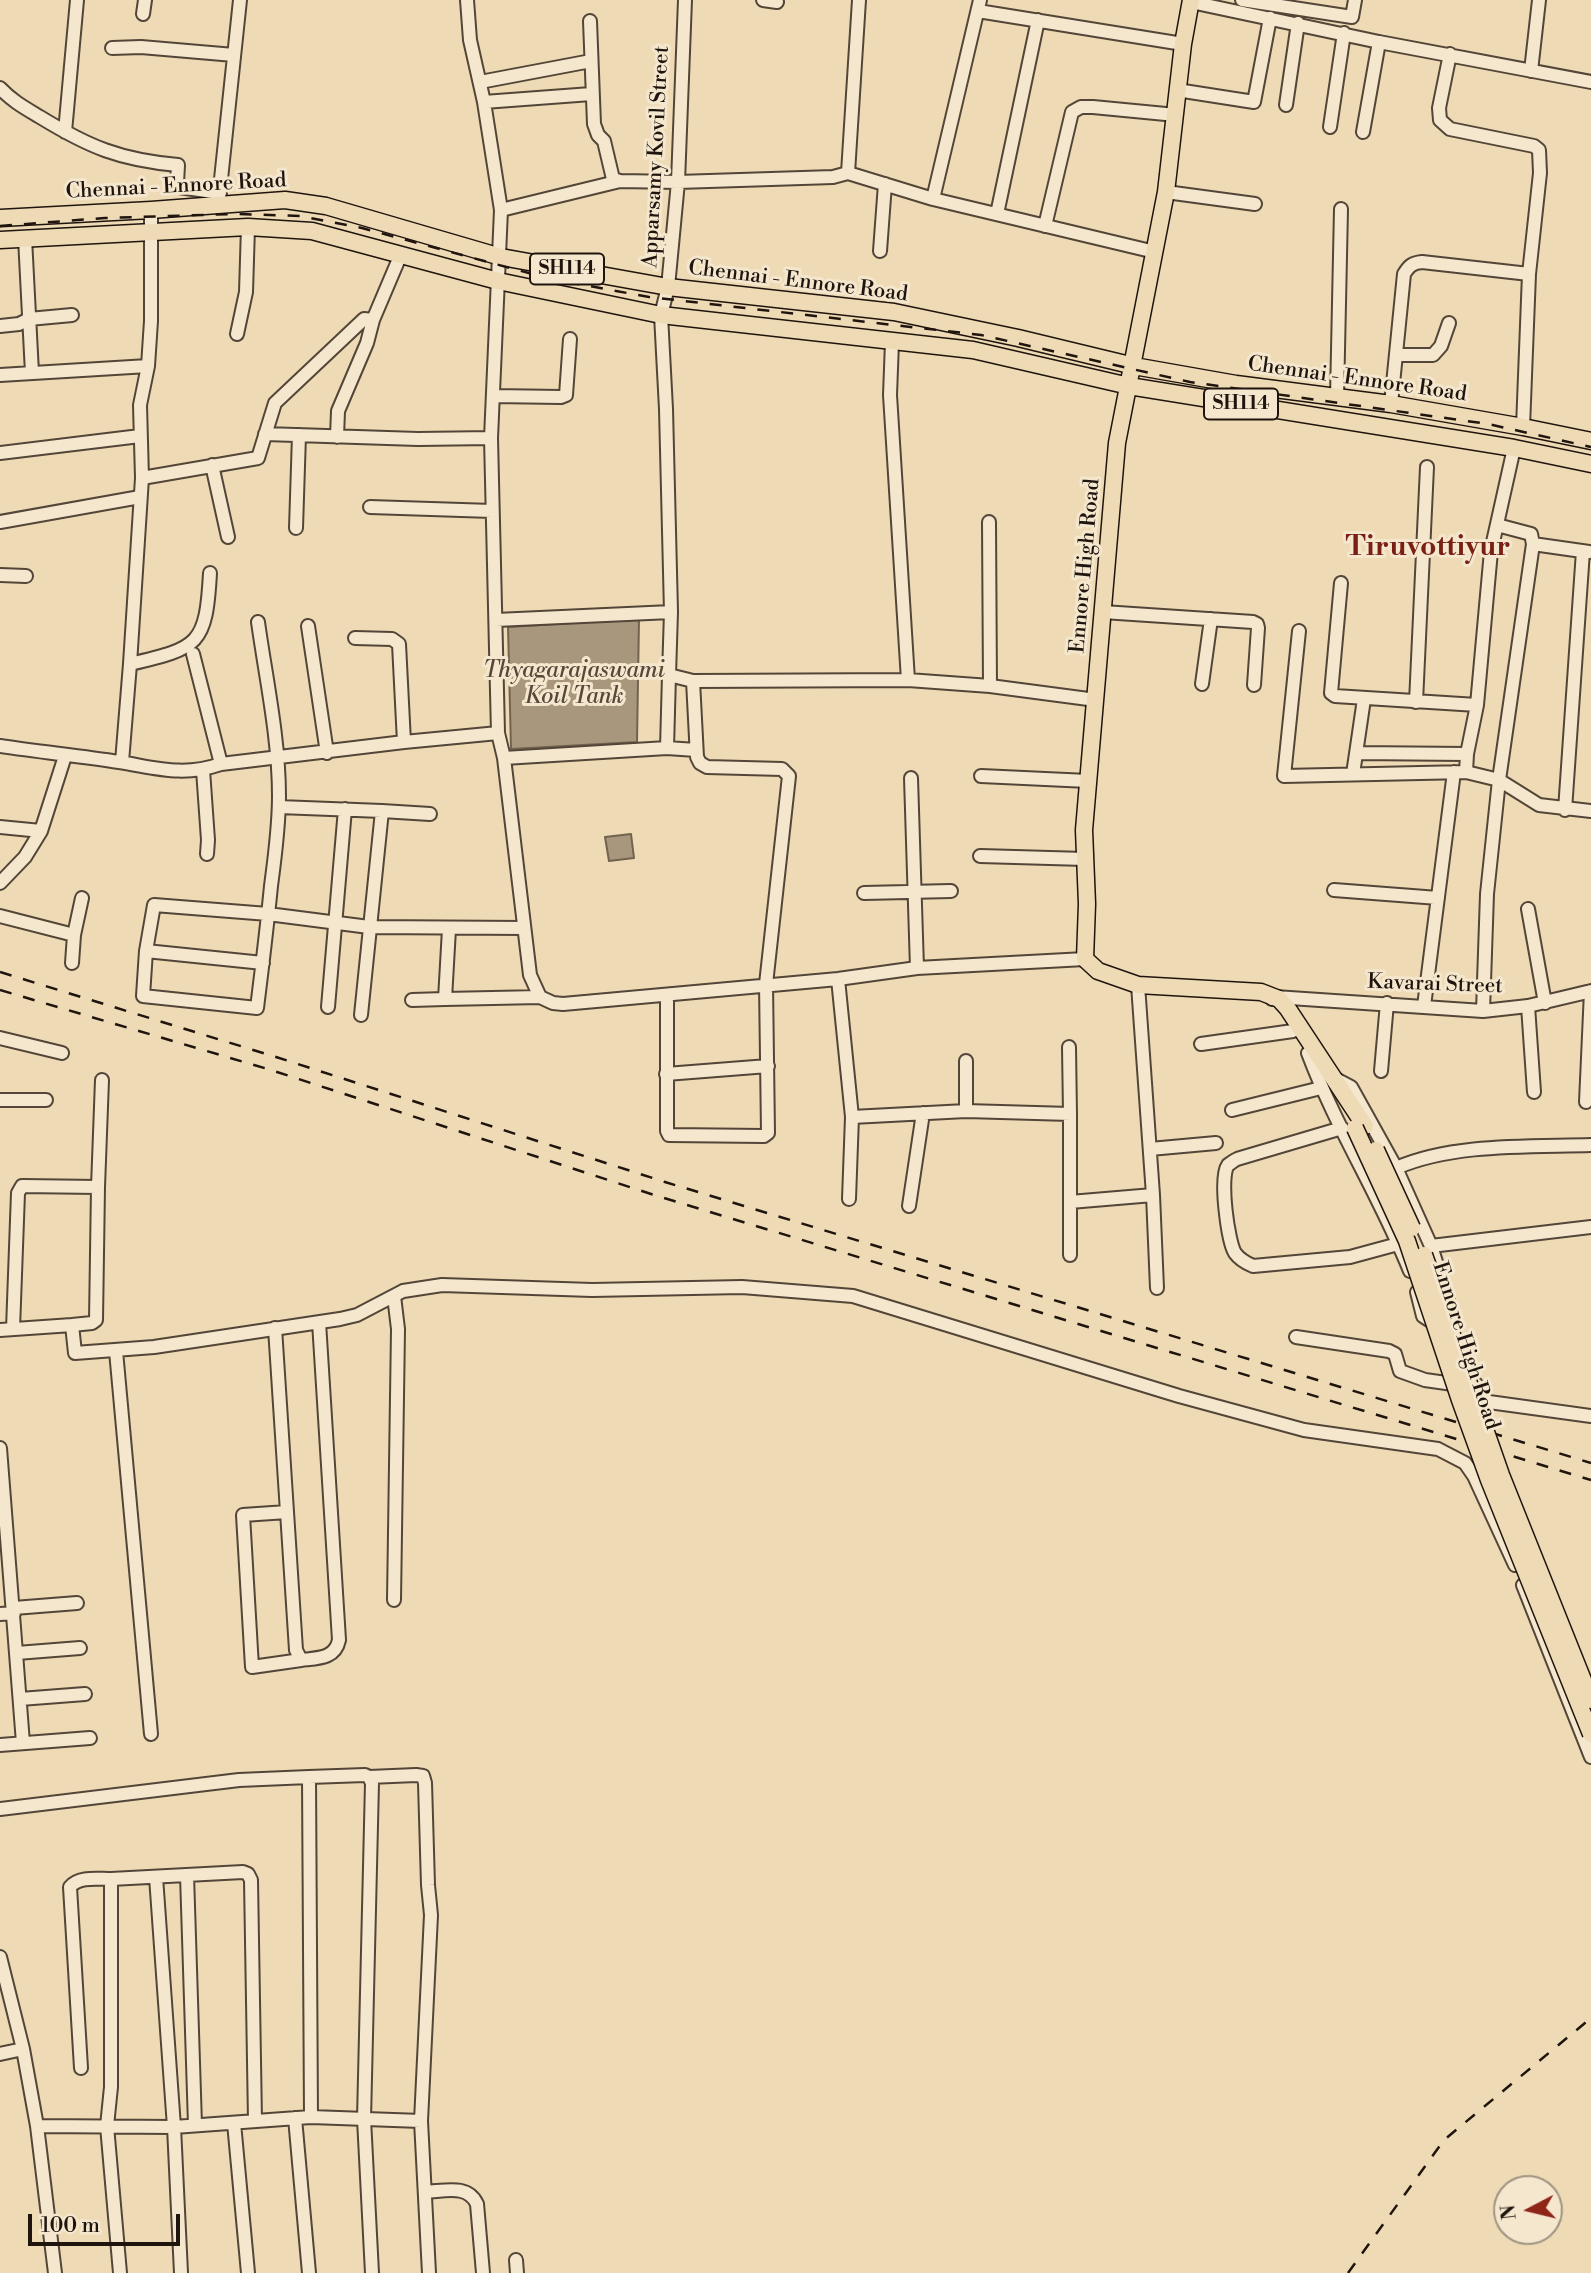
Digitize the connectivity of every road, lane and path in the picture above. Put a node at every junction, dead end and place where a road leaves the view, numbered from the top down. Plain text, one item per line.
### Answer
1 (77, 0) edge
2 (145, 0) edge
3 (240, 0) edge
4 (467, 0) edge
5 (685, 0) edge
6 (763, 0) edge
7 (859, 0) edge
8 (1242, 0) edge
9 (1355, 0) edge
10 (1539, 0) edge
11 (1191, 1) edge
12 (1261, 1) edge
13 (777, 2) edge
14 (1291, 4) edge
15 (979, 5) edge
16 (1323, 6) edge
17 (143, 14) dead end
18 (1270, 18) junction
19 (1038, 20) junction
20 (590, 21) dead end
21 (1298, 23) junction
22 (1344, 33) junction
23 (1379, 42) junction
24 (1182, 44) junction
25 (111, 48) dead end
26 (1450, 54) junction
27 (234, 55) junction
28 (591, 61) junction
29 (1531, 71) junction
30 (480, 82) junction
31 (1591, 82) edge
32 (0, 88) edge
33 (1177, 90) junction
34 (591, 94) junction
35 (484, 102) junction
36 (1286, 105) dead end
37 (1176, 115) junction
38 (1330, 127) dead end
39 (65, 132) junction
40 (1363, 132) dead end
41 (848, 173) junction
42 (620, 181) junction
43 (678, 182) junction
44 (885, 184) junction
45 (1166, 192) junction
46 (219, 199) junction
47 (933, 199) junction
48 (1255, 204) dead end
49 (1341, 209) dead end
50 (151, 210) junction
51 (501, 210) junction
52 (997, 214) junction
53 (0, 218) edge
54 (1045, 226) junction
55 (248, 227) junction
56 (150, 232) junction
57 (25, 238) junction
58 (0, 240) edge
59 (880, 251) dead end
60 (1155, 252) junction
61 (401, 254) junction
62 (501, 257) junction
63 (1529, 274) junction
64 (498, 281) junction
65 (668, 287) junction
66 (72, 315) dead end
67 (661, 315) junction
68 (29, 319) junction
69 (373, 320) junction
70 (1449, 323) dead end
71 (0, 326) edge
72 (237, 334) dead end
73 (570, 340) dead end
74 (892, 342) junction
75 (1396, 355) junction
76 (148, 366) junction
77 (1134, 366) junction
78 (32, 373) junction
79 (0, 375) edge
80 (1129, 386) junction
81 (493, 396) junction
82 (1337, 397) junction
83 (1391, 404) junction
84 (1523, 427) junction
85 (265, 434) junction
86 (299, 435) junction
87 (141, 436) junction
88 (337, 436) junction
89 (491, 439) junction
90 (1591, 441) edge
91 (1514, 448) junction
92 (0, 453) edge
93 (1591, 464) edge
94 (212, 465) junction
95 (1427, 467) dead end
96 (142, 478) junction
97 (140, 498) junction
98 (370, 507) dead end
99 (492, 511) junction
100 (0, 522) edge
101 (989, 523) dead end
102 (1497, 526) junction
103 (296, 528) dead end
104 (228, 537) dead end
105 (1533, 544) junction
106 (1587, 552) edge
107 (210, 573) dead end
108 (0, 575) edge
109 (26, 576) dead end
110 (1341, 583) dead end
111 (671, 612) junction
112 (1103, 612) junction
113 (1211, 619) junction
114 (496, 620) junction
115 (258, 622) dead end
116 (308, 626) dead end
117 (1299, 631) dead end
118 (355, 638) dead end
119 (194, 654) dead end
120 (130, 664) junction
121 (669, 675) junction
122 (908, 680) junction
123 (693, 681) junction
124 (1202, 684) dead end
125 (1254, 685) dead end
126 (990, 686) junction
127 (1364, 699) junction
128 (1096, 700) junction
129 (1416, 702) junction
130 (1477, 705) junction
131 (498, 733) junction
132 (404, 742) junction
133 (0, 746) edge
134 (667, 748) junction
135 (696, 750) junction
136 (327, 753) junction
137 (1356, 753) junction
138 (1467, 754) junction
139 (65, 756) junction
140 (504, 758) junction
141 (278, 759) junction
142 (121, 762) junction
143 (222, 765) junction
144 (203, 771) junction
145 (1460, 772) junction
146 (1353, 774) junction
147 (981, 776) dead end
148 (911, 778) dead end
149 (1499, 780) junction
150 (1088, 781) junction
151 (279, 807) junction
152 (345, 809) junction
153 (1565, 810) junction
154 (382, 811) junction
155 (1591, 811) edge
156 (430, 814) dead end
157 (0, 827) edge
158 (41, 831) junction
159 (207, 854) dead end
160 (980, 856) dead end
161 (1085, 859) junction
162 (0, 883) edge
163 (1334, 890) dead end
164 (951, 891) dead end
165 (915, 892) junction
166 (864, 893) dead end
167 (82, 898) dead end
168 (1438, 898) junction
169 (1528, 909) dead end
170 (268, 914) junction
171 (0, 916) edge
172 (334, 922) junction
173 (369, 927) junction
174 (524, 928) junction
175 (449, 929) junction
176 (74, 935) junction
177 (146, 951) junction
178 (1085, 959) junction
179 (263, 962) junction
180 (72, 963) dead end
181 (917, 968) junction
182 (838, 979) junction
183 (766, 984) junction
184 (1138, 985) junction
185 (1591, 991) edge
186 (667, 996) junction
187 (1269, 997) junction
188 (540, 998) junction
189 (444, 999) junction
190 (412, 1000) dead end
191 (1387, 1003) junction
192 (1545, 1003) junction
193 (1424, 1006) junction
194 (1528, 1006) junction
195 (328, 1007) dead end
196 (1483, 1010) junction
197 (361, 1016) dead end
198 (1293, 1031) junction
199 (0, 1038) edge
200 (1200, 1044) dead end
201 (1069, 1047) dead end
202 (62, 1053) dead end
203 (1308, 1053) junction
204 (966, 1061) dead end
205 (768, 1066) junction
206 (1381, 1071) dead end
207 (666, 1074) junction
208 (102, 1080) dead end
209 (1327, 1083) junction
210 (1534, 1092) dead end
211 (0, 1100) edge
212 (46, 1100) dead end
213 (1586, 1102) dead end
214 (1232, 1110) dead end
215 (966, 1111) junction
216 (923, 1113) junction
217 (1070, 1114) junction
218 (852, 1117) junction
219 (1354, 1127) junction
220 (1216, 1143) dead end
221 (1591, 1146) edge
222 (1150, 1149) junction
223 (1396, 1168) junction
224 (98, 1187) junction
225 (1153, 1195) junction
226 (849, 1199) dead end
227 (1070, 1202) junction
228 (909, 1206) dead end
229 (1591, 1227) edge
230 (1398, 1244) junction
231 (1431, 1246) junction
232 (1070, 1255) dead end
233 (1157, 1288) dead end
234 (394, 1296) junction
235 (1452, 1315) junction
236 (319, 1322) junction
237 (72, 1325) junction
238 (275, 1328) junction
239 (6, 1330) edge
240 (1296, 1338) dead end
241 (116, 1351) junction
242 (1478, 1388) junction
243 (1591, 1416) edge
244 (0, 1448) edge
245 (287, 1512) junction
246 (394, 1600) dead end
247 (77, 1603) dead end
248 (14, 1611) junction
249 (0, 1615) edge
250 (80, 1648) dead end
251 (17, 1653) junction
252 (301, 1660) junction
253 (85, 1694) dead end
254 (20, 1699) junction
255 (1591, 1700) edge
256 (151, 1734) dead end
257 (1591, 1734) edge
258 (90, 1738) dead end
259 (23, 1743) junction
260 (0, 1745) edge
261 (1591, 1757) edge
262 (309, 1777) junction
263 (369, 1777) junction
264 (0, 1809) edge
265 (187, 1875) junction
266 (156, 1877) junction
267 (111, 1878) junction
268 (0, 1957) edge
269 (23, 2049) junction
270 (0, 2054) edge
271 (81, 2068) dead end
272 (311, 2117) junction
273 (295, 2118) junction
274 (364, 2119) junction
275 (255, 2121) junction
276 (421, 2121) junction
277 (234, 2123) junction
278 (195, 2125) junction
279 (37, 2126) junction
280 (107, 2126) junction
281 (174, 2127) junction
282 (426, 2192) junction
283 (55, 2273) edge
284 (120, 2273) edge
285 (181, 2273) edge
286 (248, 2273) edge
287 (309, 2273) edge
288 (372, 2273) edge
289 (429, 2273) edge
290 (483, 2273) edge

1 - 39 street
2 - 17 street
3 - 27 street
4 - 30 street
5 - 43 street, Apparsamy Kovil Street
6 - 13 street
7 - 41 street
8 - 12 street
9 - 16 street
10 - 29 street
11 - 18 street
11 - 24 main road, Ennore High Road
12 - 14 street
14 - 16 street
15 - 19 street
15 - 47 street
18 - 21 street
18 - 33 street
19 - 24 street
19 - 52 street
20 - 28 street
21 - 22 street
21 - 36 street
22 - 23 street
22 - 38 street
23 - 26 street
23 - 40 street
24 - 33 main road, Ennore High Road
25 - 27 street
26 - 29 street
26 - 63 street
27 - 46 street
28 - 30 street
28 - 34 street
29 - 31 street
30 - 35 street
32 - 39 street
33 - 37 main road, Ennore High Road
34 - 35 street
34 - 42 street
35 - 51 street
37 - 45 main road, Ennore High Road
37 - 54 street
39 - 46 street
41 - 43 street
41 - 44 street
42 - 43 street
42 - 51 street
43 - 65 street, Apparsamy Kovil Street
44 - 47 street
44 - 59 street
45 - 48 street
45 - 60 main road, Ennore High Road
46 - 50 main road, Chennai - Ennore Road / SH114
46 - 62 main road, Chennai - Ennore Road / SH114
47 - 52 street
49 - 82 street
50 - 53 main road, Chennai - Ennore Road / SH114
50 - 56 street
51 - 62 street
52 - 54 street
54 - 60 street
55 - 56 main road, Chennai - Ennore Road / SH114
55 - 61 main road, Chennai - Ennore Road / SH114
55 - 72 street
56 - 57 main road, Chennai - Ennore Road / SH114
56 - 76 street
57 - 58 main road, Chennai - Ennore Road / SH114
57 - 68 street
60 - 77 main road, Ennore High Road
61 - 64 main road, Chennai - Ennore Road / SH114
61 - 69 street
62 - 64 street
62 - 65 main road, Chennai - Ennore Road / SH114
63 - 75 street
63 - 84 street
64 - 67 main road, Chennai - Ennore Road / SH114
64 - 81 street
65 - 67 street, Apparsamy Kovil Street
65 - 77 main road, Chennai - Ennore Road / SH114
66 - 68 street
67 - 74 main road, Chennai - Ennore Road / SH114
67 - 111 street, Apparsamy Kovil Street
68 - 71 street
68 - 78 street
69 - 85 street
69 - 88 street
70 - 75 street
73 - 81 street
74 - 80 main road, Chennai - Ennore Road / SH114
74 - 122 street
75 - 83 street
76 - 78 street
76 - 87 street
77 - 80 main road, Ennore High Road
77 - 82 main road, Chennai - Ennore Road / SH114
78 - 79 street
80 - 91 main road, Chennai - Ennore Road / SH114
80 - 112 main road, Ennore High Road
81 - 89 street
82 - 83 main road, Chennai - Ennore Road / SH114
83 - 84 main road, Chennai - Ennore Road / SH114
84 - 90 main road, Chennai - Ennore Road / SH114
85 - 86 street
85 - 94 street
86 - 88 street
86 - 103 street
87 - 92 street
87 - 96 street
88 - 89 street
89 - 99 street
91 - 93 main road, Chennai - Ennore Road / SH114
91 - 102 street
94 - 96 street
94 - 104 street
95 - 129 street
96 - 97 street
97 - 100 street
97 - 120 street
98 - 99 street
99 - 114 street
101 - 126 street
102 - 105 street
102 - 130 street
105 - 106 street
105 - 149 street
106 - 153 street
107 - 120 street
108 - 109 street
110 - 127 street
111 - 114 street
111 - 121 street, Apparsamy Kovil Street
112 - 113 street
112 - 128 main road, Ennore High Road
113 - 124 street
113 - 125 street
114 - 131 street
115 - 141 street
116 - 136 street
117 - 146 street
118 - 132 street
119 - 143 street
120 - 142 street
121 - 123 street
121 - 134 street, Apparsamy Kovil Street
122 - 123 street
122 - 126 street
123 - 135 street
126 - 128 street
127 - 129 street
127 - 137 street
128 - 150 main road, Ennore High Road
129 - 130 street
130 - 138 street
131 - 132 street
131 - 140 street
132 - 136 street
133 - 139 street
134 - 135 street
134 - 140 street
135 - 183 street
136 - 141 street
137 - 138 street
137 - 146 street
138 - 145 street
139 - 142 street
139 - 158 street
140 - 174 street
141 - 143 street
141 - 151 street
142 - 144 street
143 - 144 street
144 - 159 street
145 - 146 street
145 - 149 street
145 - 168 street
147 - 150 street
148 - 165 street
149 - 153 street
149 - 196 street
150 - 161 main road, Ennore High Road
151 - 152 street
151 - 170 street
152 - 154 street
152 - 172 street
153 - 155 street
154 - 156 street
154 - 173 street
157 - 158 street
158 - 162 street
160 - 161 street
161 - 178 main road, Ennore High Road
163 - 168 street
164 - 165 street
165 - 166 street
165 - 181 street
167 - 176 street
168 - 193 street
169 - 192 street
170 - 172 street
170 - 177 street
170 - 179 street
171 - 176 street
172 - 173 street
172 - 195 street
173 - 175 street
173 - 197 street
174 - 175 street
174 - 188 street
175 - 189 street
176 - 180 street
177 - 179 street
177 - 179 street
178 - 181 street
178 - 184 main road
181 - 182 street
182 - 183 street
182 - 218 street
183 - 186 street
183 - 205 street
184 - 187 main road
184 - 222 street
185 - 192 street, Kavarai Street
185 - 213 street
186 - 188 street
186 - 207 street
187 - 191 street, Kavarai Street
187 - 198 main road, Ennore High Road
187 - 209 main road, Ennore High Road
188 - 189 street
189 - 190 street
191 - 193 street, Kavarai Street
191 - 206 street
192 - 194 street, Kavarai Street
193 - 196 street, Kavarai Street
194 - 196 street, Kavarai Street
194 - 210 street
198 - 200 street
198 - 203 main road, Ennore High Road
199 - 202 street
201 - 217 street
203 - 209 street
203 - 219 main road, Ennore High Road
204 - 215 street
205 - 207 street
205 - 207 street
208 - 224 street
209 - 214 street
209 - 219 main road, Ennore High Road
209 - 219 street
209 - 223 street
211 - 212 street
215 - 216 street
215 - 217 street
216 - 218 street
216 - 228 street
217 - 227 street
218 - 226 street
219 - 230 street
219 - 230 street
219 - 255 main road, Ennore High Road, bridge
219 - 257 main road, Ennore High Road, bridge
220 - 222 street
221 - 223 street
222 - 225 street
223 - 231 street
224 - 237 street
224 - 239 street
225 - 227 street
225 - 233 street
227 - 232 street
229 - 231 street
230 - 235 street
231 - 235 street
234 - 236 street
234 - 246 street
234 - 261 street
235 - 242 street
236 - 238 street
236 - 252 street
237 - 239 street
237 - 241 street
238 - 241 street
238 - 245 street
240 - 242 street
241 - 256 street
242 - 243 street
244 - 248 street
245 - 252 street
245 - 252 street
247 - 248 street
248 - 249 street
248 - 251 street
250 - 251 street
251 - 254 street
253 - 254 street
254 - 259 street
258 - 259 street
259 - 260 street
262 - 263 street
262 - 264 street
262 - 272 street
263 - 274 street
263 - 276 street
265 - 266 street
265 - 275 street
265 - 278 street
266 - 267 street
266 - 281 street
267 - 271 street
267 - 280 street
268 - 269 street
269 - 270 street
269 - 279 street
272 - 273 street
272 - 274 street
273 - 275 street
273 - 287 street
274 - 276 street
274 - 288 street
275 - 277 street
276 - 282 street
277 - 278 street
277 - 286 street
278 - 281 street
279 - 280 street
279 - 283 street
280 - 281 street
280 - 284 street
281 - 285 street
282 - 289 street
282 - 290 street

